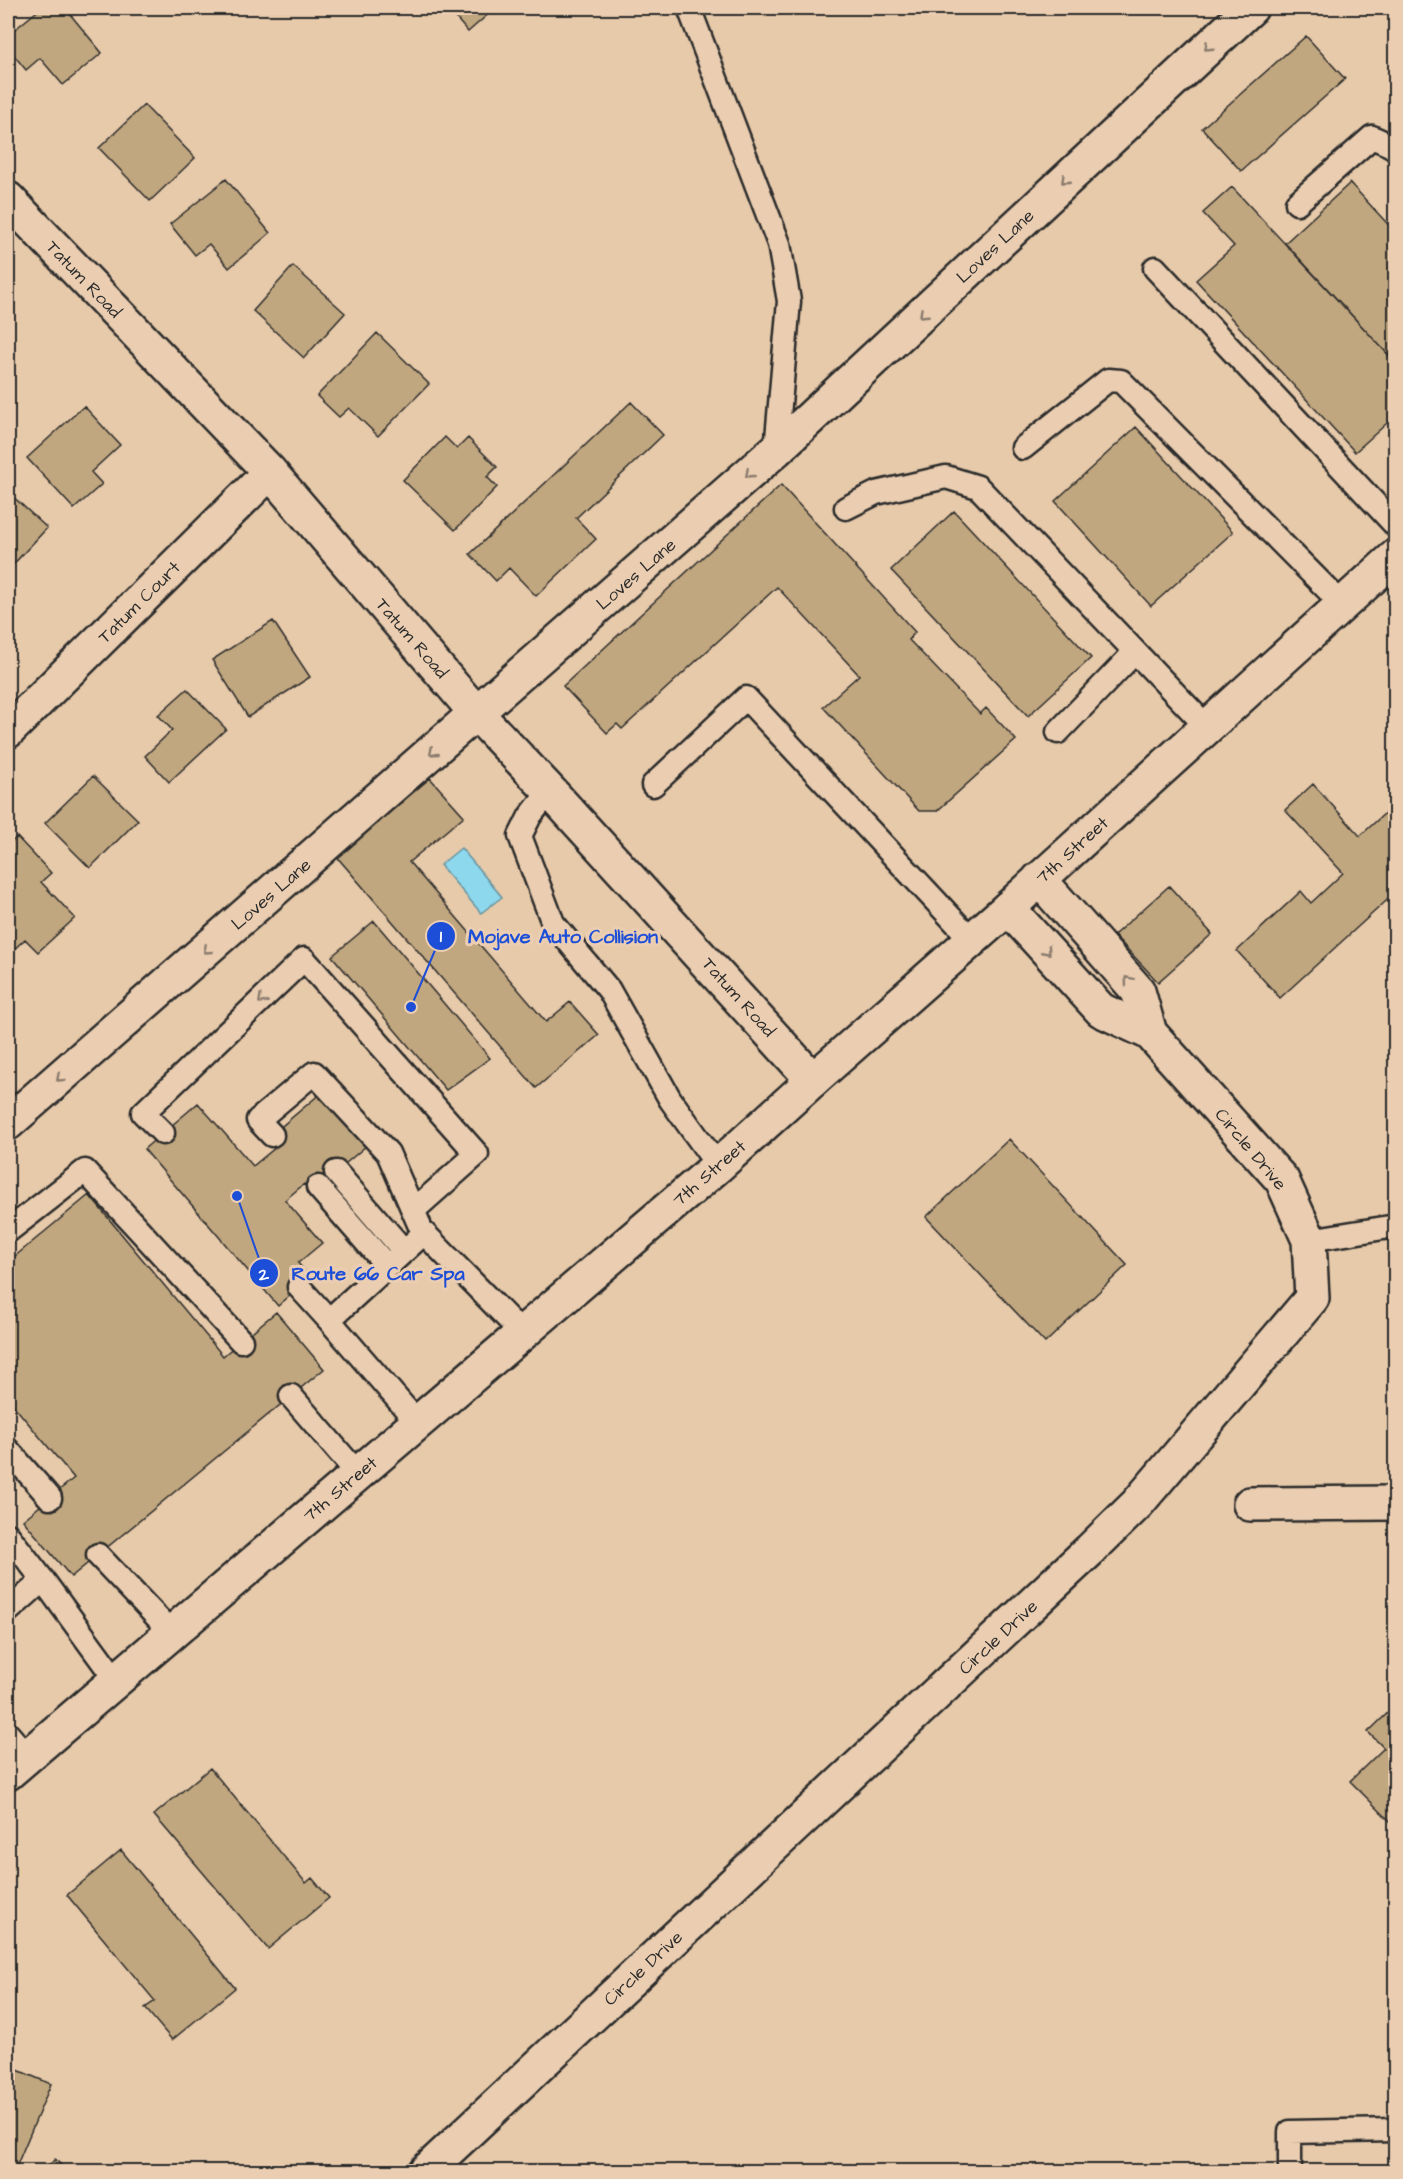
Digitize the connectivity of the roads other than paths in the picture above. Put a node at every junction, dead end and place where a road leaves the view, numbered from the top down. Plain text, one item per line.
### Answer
1 (689, 8) edge
2 (1251, 8) edge
3 (1395, 150) edge
4 (8, 199) edge
5 (1297, 203) dead end
6 (1155, 268) dead end
7 (1023, 448) dead end
8 (776, 450) junction
9 (270, 472) junction
10 (846, 508) dead end
11 (1395, 526) edge
12 (1395, 556) edge
13 (1342, 604) junction
14 (1135, 652) junction
15 (477, 714) junction
16 (1207, 727) junction
17 (8, 731) edge
18 (1058, 732) dead end
19 (653, 785) dead end
20 (550, 791) junction
21 (1039, 879) junction
22 (1008, 908) junction
23 (972, 940) junction
24 (1150, 1033) junction
25 (813, 1080) junction
26 (8, 1124) edge
27 (163, 1133) dead end
28 (272, 1135) dead end
29 (718, 1166) junction
30 (336, 1172) dead end
31 (318, 1186) dead end
32 (414, 1210) junction
33 (1395, 1226) edge
34 (8, 1231) edge
35 (424, 1233) junction
36 (1309, 1240) junction
37 (404, 1251) junction
38 (387, 1266) junction
39 (299, 1287) dead end
40 (329, 1320) junction
41 (523, 1334) junction
42 (241, 1341) dead end
43 (291, 1396) dead end
44 (418, 1423) junction
45 (8, 1450) edge
46 (358, 1474) junction
47 (50, 1498) dead end
48 (1395, 1503) edge
49 (1250, 1504) dead end
50 (8, 1535) edge
51 (98, 1555) dead end
52 (43, 1580) junction
53 (8, 1611) edge
54 (172, 1633) junction
55 (116, 1680) junction
56 (14, 1754) edge
57 (1395, 2130) edge
58 (425, 2172) edge
59 (1290, 2172) edge

1 - 8 lane
2 -> 8 street, Loves Lane
3 - 5 lane
4 - 9 street, Tatum Road
6 - 11 lane
7 - 13 lane
8 -> 15 street, Loves Lane
9 - 15 street, Tatum Road
9 - 17 street, Tatum Court
10 - 14 lane
12 - 13 street, 7th Street
13 - 16 street, 7th Street
14 - 16 lane
14 - 18 lane
15 - 20 street, Tatum Road
15 -> 26 street, Loves Lane
16 - 21 street, 7th Street
19 - 23 lane
20 - 25 street, Tatum Road
20 - 29 lane
21 - 22 street, 7th Street
24 -> 21 street, Circle Drive
22 - 23 street, 7th Street
22 -> 24 street, Circle Drive
23 - 25 street, 7th Street
24 - 36 street, Circle Drive
25 - 29 street, 7th Street
32 -> 27 lane
28 - 32 lane
29 - 41 street, 7th Street
30 - 37 lane
31 - 38 lane
32 - 35 lane
33 - 36 lane
34 - 42 lane
35 - 37 lane
35 - 41 lane
36 - 58 street, Circle Drive
37 - 38 lane
38 - 40 lane
39 - 40 lane
40 - 44 lane
41 - 44 street, 7th Street
43 - 46 lane
44 - 46 street, 7th Street
45 - 47 lane
46 - 54 street, 7th Street
48 - 49 street
50 - 52 lane
51 - 54 lane
52 - 53 lane
52 - 55 lane
54 - 55 street, 7th Street
55 - 56 street, 7th Street
57 - 59 lane

